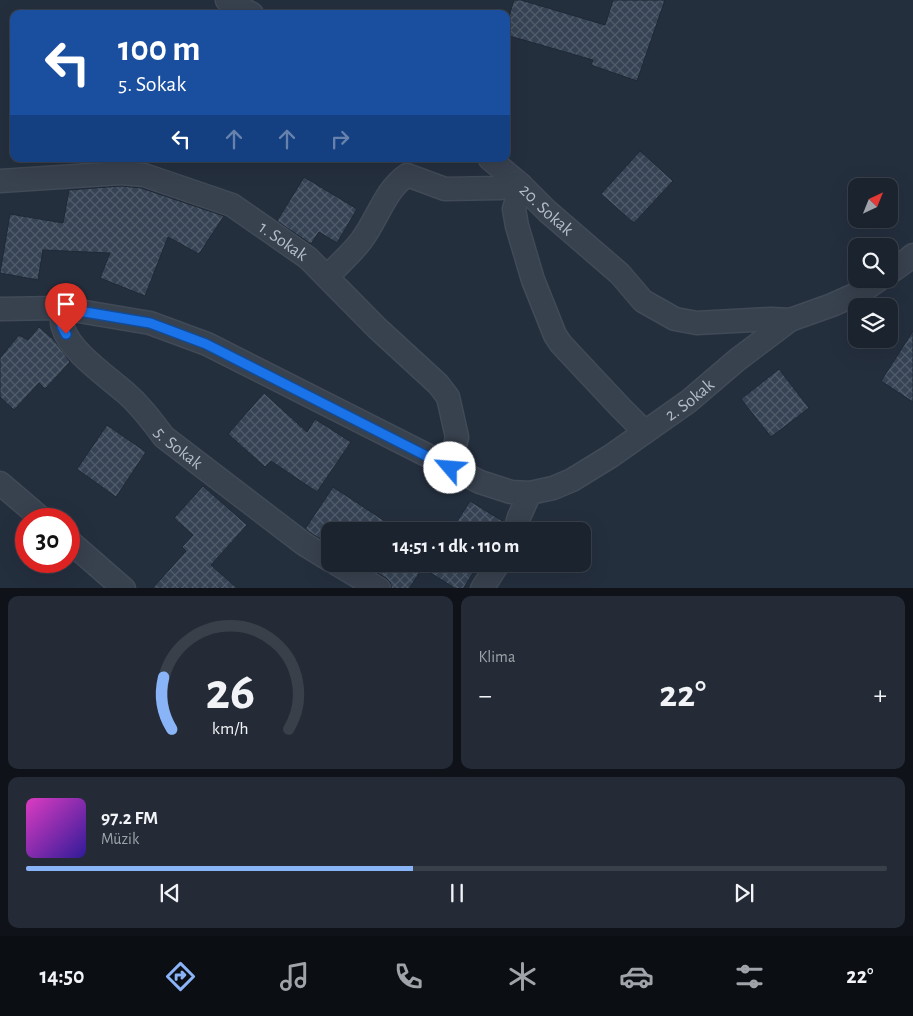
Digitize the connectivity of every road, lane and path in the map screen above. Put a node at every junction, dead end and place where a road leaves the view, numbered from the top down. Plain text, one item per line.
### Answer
1 (226, 0) edge
2 (245, 10) edge
3 (494, 162) edge
4 (0, 181) edge
5 (521, 185) junction
6 (913, 254) edge
7 (898, 267) edge
8 (327, 277) junction
9 (867, 288) edge
10 (61, 308) junction
11 (0, 309) edge
12 (790, 320) junction
13 (645, 432) junction
14 (450, 468) junction
15 (0, 483) edge
16 (530, 493) junction
17 (29, 508) edge
18 (518, 522) edge
19 (80, 550) edge
20 (321, 554) edge
21 (351, 572) edge
22 (493, 572) edge
23 (124, 588) edge
24 (378, 588) edge
25 (482, 588) edge

1 - 2 street
3 - 5 street
4 - 8 street, 1. Sokak
5 - 8 street, 20. Sokak
5 - 12 street, 20. Sokak
5 - 13 street
6 - 7 street
8 - 14 street, 1. Sokak
9 - 12 street, 2. Sokak
10 - 11 street, 2. Sokak
10 - 14 street, 2. Sokak
10 - 20 street, 5. Sokak
12 - 13 street, 2. Sokak
13 - 16 street, 2. Sokak
14 - 16 street, 2. Sokak
15 - 17 street
16 - 18 street
19 - 23 street
21 - 24 street
22 - 25 street

